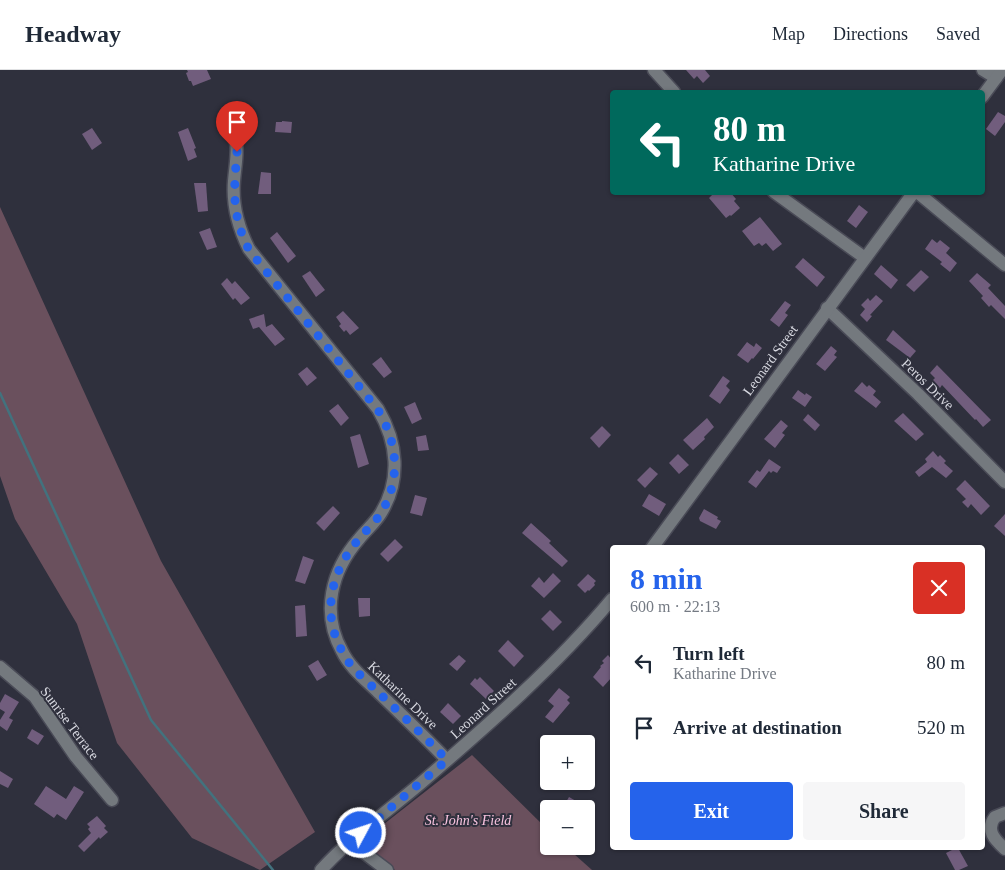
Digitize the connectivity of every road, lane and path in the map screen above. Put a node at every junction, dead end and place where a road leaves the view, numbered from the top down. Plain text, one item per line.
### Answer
1 (654, 70) edge
2 (983, 70) edge
3 (999, 74) edge
4 (672, 90) edge
5 (985, 93) edge
6 (231, 124) dead end
7 (778, 195) edge
8 (914, 195) edge
9 (920, 195) edge
10 (865, 258) junction
11 (1005, 265) edge
12 (827, 308) junction
13 (1005, 482) edge
14 (654, 545) edge
15 (610, 601) edge
16 (0, 667) edge
17 (447, 760) junction
18 (112, 800) dead end
19 (1005, 813) edge
20 (350, 842) junction
21 (1005, 849) edge
22 (321, 870) edge
23 (388, 870) edge

1 - 4 street
2 - 3 street
3 - 5 street
6 - 17 street, Katharine Drive
7 - 10 street
8 - 10 street, Leonard Street
9 - 11 street
10 - 12 street, Leonard Street
12 - 13 street, Peros Drive
12 - 14 street, Leonard Street
15 - 17 street, Leonard Street
16 - 18 street, Sunrise Terrace
17 - 20 street, Leonard Street
19 - 21 street
20 - 22 street, Leonard Street
20 - 23 street

